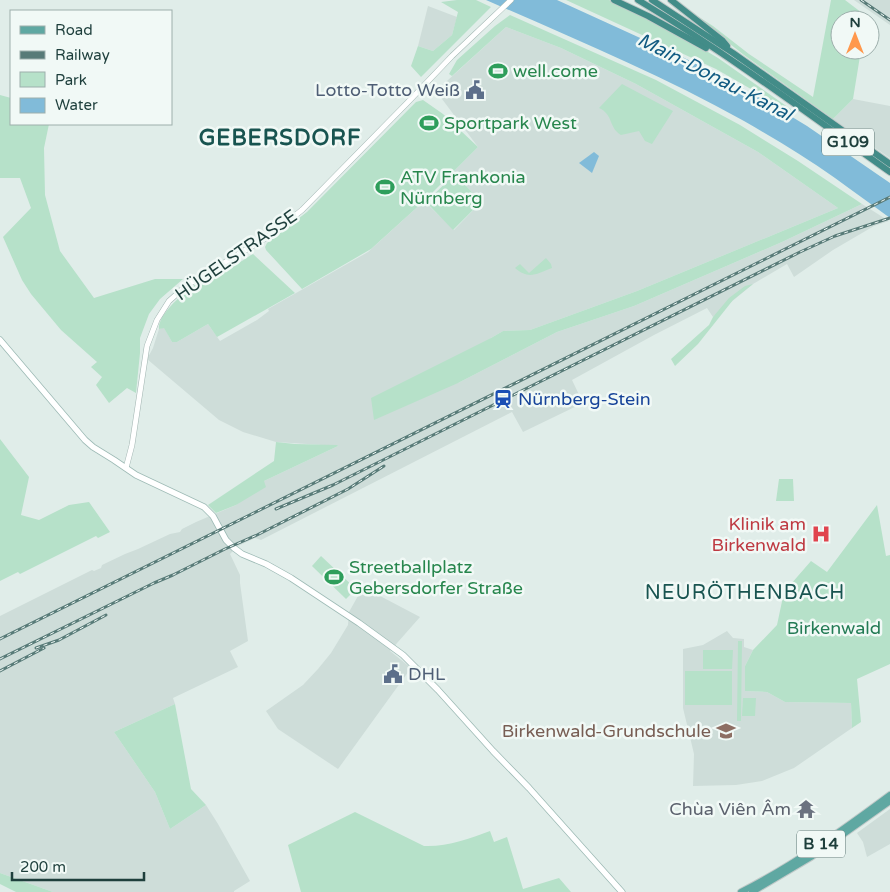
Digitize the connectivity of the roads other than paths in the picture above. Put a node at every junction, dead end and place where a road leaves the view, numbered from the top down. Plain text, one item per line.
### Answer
1 (511, 0) edge
2 (614, 0) edge
3 (638, 0) edge
4 (652, 0) edge
5 (670, 0) edge
6 (733, 53) junction
7 (736, 63) junction
8 (890, 164) edge
9 (890, 172) edge
10 (0, 340) edge
11 (126, 468) junction
12 (890, 795) edge
13 (890, 801) edge
14 (622, 892) edge
15 (741, 892) edge
16 (752, 892) edge

1 - 11 street, HÜGELSTRASSE
2 - 7 highway
3 - 7 highway, G109
4 - 6 highway, G109
5 - 6 highway
6 - 8 highway, G109
7 - 9 highway, G109
10 - 11 main road
11 - 14 main road
12 - 15 main road, B 14
13 - 16 main road, B 14

